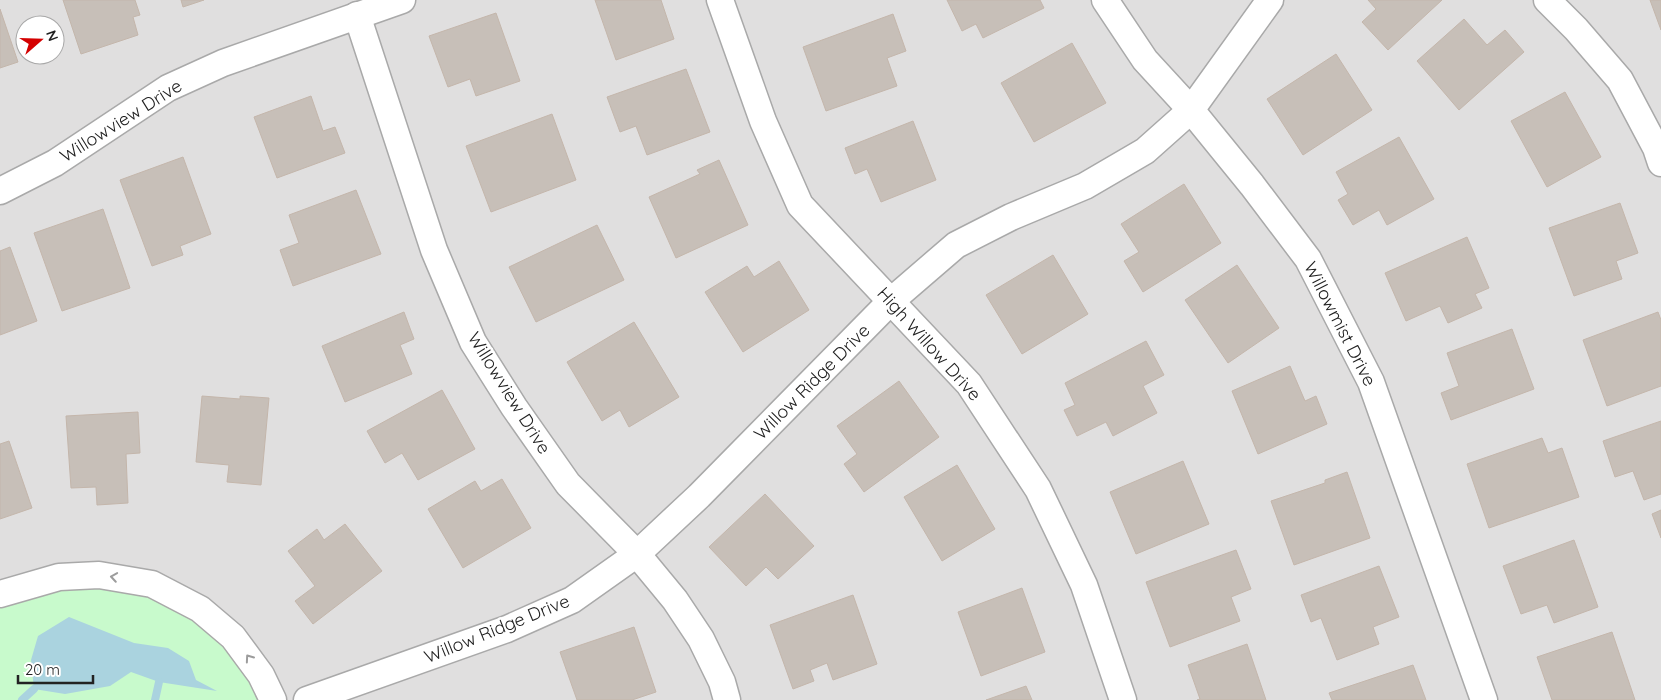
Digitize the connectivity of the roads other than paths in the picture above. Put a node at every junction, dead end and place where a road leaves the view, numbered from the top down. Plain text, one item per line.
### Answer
1 (402, 0) edge
2 (720, 0) edge
3 (1104, 0) edge
4 (1270, 0) edge
5 (1547, 0) edge
6 (357, 15) junction
7 (1191, 110) junction
8 (1661, 163) edge
9 (0, 191) edge
10 (892, 302) junction
11 (637, 554) junction
12 (0, 594) edge
13 (273, 700) edge
14 (307, 700) edge
15 (727, 700) edge
16 (1123, 700) edge
17 (1484, 700) edge

1 - 6 street, Willowview Drive
2 - 10 street, High Willow Drive
3 - 7 street, Willowmist Drive
4 - 7 street, Willow Ridge Drive
5 - 8 street
6 - 9 street, Willowview Drive
6 - 11 street, Willowview Drive
7 - 10 street, Willow Ridge Drive
7 - 17 street, Willowmist Drive
10 - 11 street, Willow Ridge Drive
10 - 16 street, High Willow Drive
11 - 14 street, Willow Ridge Drive
11 - 15 street, Willowview Drive
13 -> 12 street

